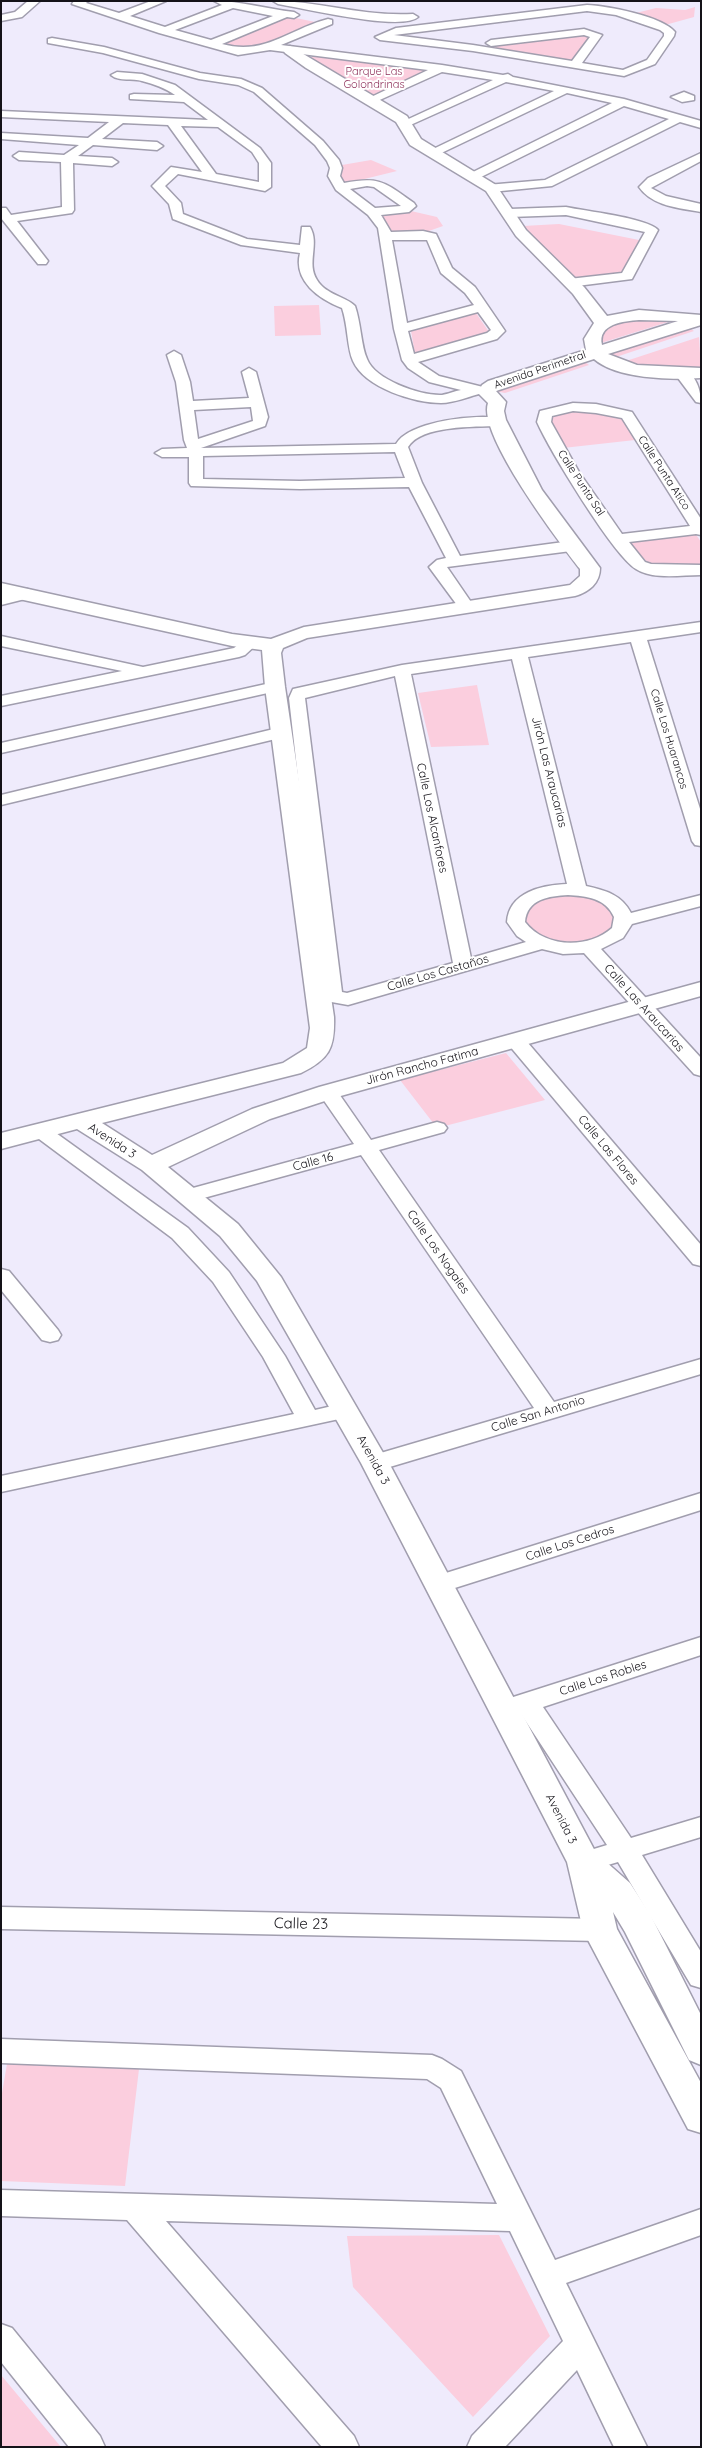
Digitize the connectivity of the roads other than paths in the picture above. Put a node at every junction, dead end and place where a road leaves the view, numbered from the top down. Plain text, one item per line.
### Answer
1 (83, 1) edge
2 (161, 1) edge
3 (219, 1) edge
4 (278, 1) edge
5 (585, 1) edge
6 (604, 1) edge
7 (10, 5) dead end
8 (31, 5) edge
9 (231, 5) junction
10 (482, 9) dead end
11 (565, 11) junction
12 (624, 13) junction
13 (286, 14) junction
14 (119, 17) junction
15 (1, 18) edge
16 (163, 31) junction
17 (52, 41) dead end
18 (209, 45) junction
19 (269, 47) junction
20 (461, 47) junction
21 (290, 50) junction
22 (510, 54) junction
23 (575, 64) junction
24 (442, 68) junction
25 (482, 73) junction
26 (117, 75) dead end
27 (508, 78) junction
28 (701, 87) edge
29 (567, 89) junction
30 (685, 95) dead end
31 (134, 97) dead end
32 (190, 100) junction
33 (373, 100) junction
34 (624, 102) junction
35 (278, 106) junction
36 (1, 114) edge
37 (680, 118) junction
38 (120, 120) junction
39 (172, 122) junction
40 (221, 124) junction
41 (406, 124) junction
42 (701, 124) edge
43 (1, 136) edge
44 (90, 142) junction
45 (319, 143) junction
46 (157, 146) dead end
47 (433, 153) junction
48 (19, 156) dead end
49 (701, 156) edge
50 (67, 159) junction
51 (112, 162) dead end
52 (473, 177) junction
53 (213, 178) junction
54 (340, 187) junction
55 (491, 188) junction
56 (701, 208) edge
57 (372, 212) junction
58 (510, 213) junction
59 (5, 214) edge
60 (306, 230) dead end
61 (386, 236) junction
62 (307, 250) junction
63 (42, 261) dead end
64 (570, 284) junction
65 (481, 307) junction
66 (594, 308) junction
67 (632, 315) junction
68 (603, 325) junction
69 (699, 326) edge
70 (401, 329) junction
71 (596, 351) junction
72 (174, 355) dead end
73 (409, 360) junction
74 (611, 362) junction
75 (250, 372) dead end
76 (701, 373) edge
77 (682, 374) junction
78 (434, 379) junction
79 (490, 392) junction
80 (456, 397) junction
81 (701, 399) edge
82 (257, 402) junction
83 (186, 406) junction
84 (627, 415) joint
85 (498, 422) junction
86 (400, 448) junction
87 (195, 449) junction
88 (162, 453) dead end
89 (415, 482) junction
90 (700, 529) edge
91 (618, 539) junction
92 (571, 546) junction
93 (455, 561) junction
94 (701, 570) edge
95 (1, 589) edge
96 (27, 594) junction
97 (1, 600) edge
98 (463, 602) dead end
99 (701, 627) edge
100 (638, 637) junction
101 (1, 641) edge
102 (250, 642) junction
103 (274, 645) junction
104 (519, 654) junction
105 (402, 670) junction
106 (145, 671) junction
107 (275, 687) junction
108 (1, 701) edge
109 (282, 732) junction
110 (4, 743) edge
111 (1, 800) edge
112 (701, 841) edge
113 (578, 890) junction
114 (701, 900) edge
115 (623, 921) junction
116 (543, 943) junction
117 (588, 946) junction
118 (462, 967) junction
119 (701, 988) edge
120 (640, 1005) junction
121 (515, 1040) junction
122 (701, 1070) edge
123 (328, 1092) junction
124 (83, 1122) junction
125 (438, 1128) dead end
126 (42, 1132) junction
127 (1, 1141) edge
128 (366, 1148) junction
129 (151, 1166) junction
130 (189, 1196) junction
131 (701, 1259) edge
132 (1, 1276) edge
133 (50, 1335) dead end
134 (701, 1366) edge
135 (345, 1411) junction
136 (548, 1411) junction
137 (308, 1419) junction
138 (375, 1463) junction
139 (1, 1484) edge
140 (701, 1501) edge
141 (439, 1584) junction
142 (701, 1646) edge
143 (516, 1706) junction
144 (701, 1827) edge
145 (625, 1850) junction
146 (584, 1862) junction
147 (1, 1918) edge
148 (600, 1930) junction
149 (701, 1977) edge
150 (701, 2050) edge
151 (1, 2051) edge
152 (701, 2118) edge
153 (1, 2203) edge
154 (135, 2207) junction
155 (519, 2218) junction
156 (701, 2222) edge
157 (548, 2276) junction
158 (1, 2338) edge
159 (581, 2344) junction
160 (89, 2447) edge
161 (343, 2447) edge
162 (482, 2447) edge
163 (631, 2447) edge

1 - 14 street
2 - 14 street
3 - 9 street
4 - 10 street
5 - 11 street
6 - 12 street
7 - 8 street
8 - 15 street
9 - 13 street
9 - 16 street
11 - 12 street
11 - 20 street
12 - 23 street
13 - 18 street
13 - 19 street
14 - 16 street
16 - 18 street
17 - 35 street
18 - 19 street
19 - 21 street
20 - 22 street
20 - 23 street
21 - 24 street
21 - 33 street
22 - 23 street
22 - 25 street
24 - 25 street
24 - 33 street
25 - 27 street
26 - 32 street
27 - 29 street
27 - 41 street
28 - 30 street
29 - 34 street
29 - 47 street
31 - 32 street
32 - 40 street
33 - 41 street
34 - 37 street
34 - 52 street
35 - 45 street
35 - 45 street
36 - 38 street
37 - 42 street
37 - 55 street
38 - 39 street
38 - 44 street
39 - 40 street
39 - 53 street
40 - 53 street
41 - 47 street
43 - 44 street
44 - 46 street
44 - 50 street
45 - 54 street
47 - 52 street
48 - 50 street
49 - 56 street
50 - 51 street
50 - 59 street
52 - 55 street
53 - 62 street
54 - 57 street
54 - 57 street
55 - 58 street
57 - 61 street
58 - 64 street
58 - 64 street
59 - 63 street
60 - 62 street
61 - 65 street
61 - 70 street
62 - 80 street
64 - 66 street
65 - 70 street
65 - 73 street
66 - 67 street
66 - 68 street
67 - 68 street
67 - 69 street
68 - 71 street
69 - 71 street, Avenida Perimetral
69 - 74 street, Avenida Perimetral
70 - 73 street
71 - 74 street
71 - 79 street, Avenida Perimetral
72 - 83 street
73 - 78 street
74 - 77 street
74 - 79 street, Avenida Perimetral
75 - 82 street
76 - 77 street
77 - 81 street
78 - 79 street
78 - 80 street
79 - 80 street
79 - 80 street
79 - 85 street
82 - 83 street
82 - 87 street
83 - 87 street
84 - 90 street, Calle Punta Atico
84 - 91 street, Calle Punta Sal
85 - 86 street
85 - 92 street
86 - 87 street
86 - 89 street
87 - 88 street
87 - 89 street
89 - 93 street
90 - 91 street
91 - 94 street, Calle Punta Sal
92 - 93 street
92 - 103 street
93 - 98 street
95 - 96 street
96 - 97 street
96 - 102 street
99 - 100 street
100 - 104 street
100 - 112 street, Calle Los Huarancos
101 - 106 street
102 - 103 street
102 - 106 street
103 - 107 street
104 - 105 street
104 - 113 street, Jirón Las Araucarias
105 - 118 street, Calle Los Alcanfores
105 - 118 street, Calle Los Castaños
106 - 108 street
107 - 109 street
107 - 110 street
109 - 111 street
109 - 124 street
113 - 115 street
113 - 116 street
114 - 115 street
115 - 117 street
116 - 117 street
116 - 118 street, Calle Los Castaños
117 - 120 street, Calle Las Araucarias
119 - 120 street, Jirón Rancho Fatima
120 - 121 street, Jirón Rancho Fatima
120 - 122 street, Calle Las Araucarias
121 - 123 street, Jirón Rancho Fatima
121 - 131 street, Calle Las Flores
123 - 128 street, Calle Los Nogales
123 - 129 street, Jirón Rancho Fatima
124 - 126 street
124 - 129 street, Avenida 3
125 - 128 street, Calle 16
126 - 127 street
126 - 137 street
128 - 130 street, Calle 16
128 - 136 street, Calle Los Nogales
129 - 130 street, Avenida 3
130 - 135 street, Avenida 3
132 - 133 street
134 - 136 street, Calle San Antonio
135 - 137 street
135 - 138 street, Avenida 3
136 - 138 street, Calle San Antonio
137 - 139 street
138 - 141 street, Avenida 3
140 - 141 street, Calle Los Cedros
141 - 143 street, Avenida 3
142 - 143 street, Calle Los Robles
143 - 145 street
143 - 146 street, Avenida 3
144 - 145 street
145 - 146 street
145 - 149 street
146 - 148 street, Avenida 3
146 - 150 street, Avenida 3
147 - 148 street, Calle 23
148 - 152 street, Avenida 3
151 - 155 street
153 - 154 street
154 - 155 street
154 - 161 street
155 - 157 street
156 - 157 street
157 - 159 street
158 - 160 street
159 - 162 street
159 - 163 street

